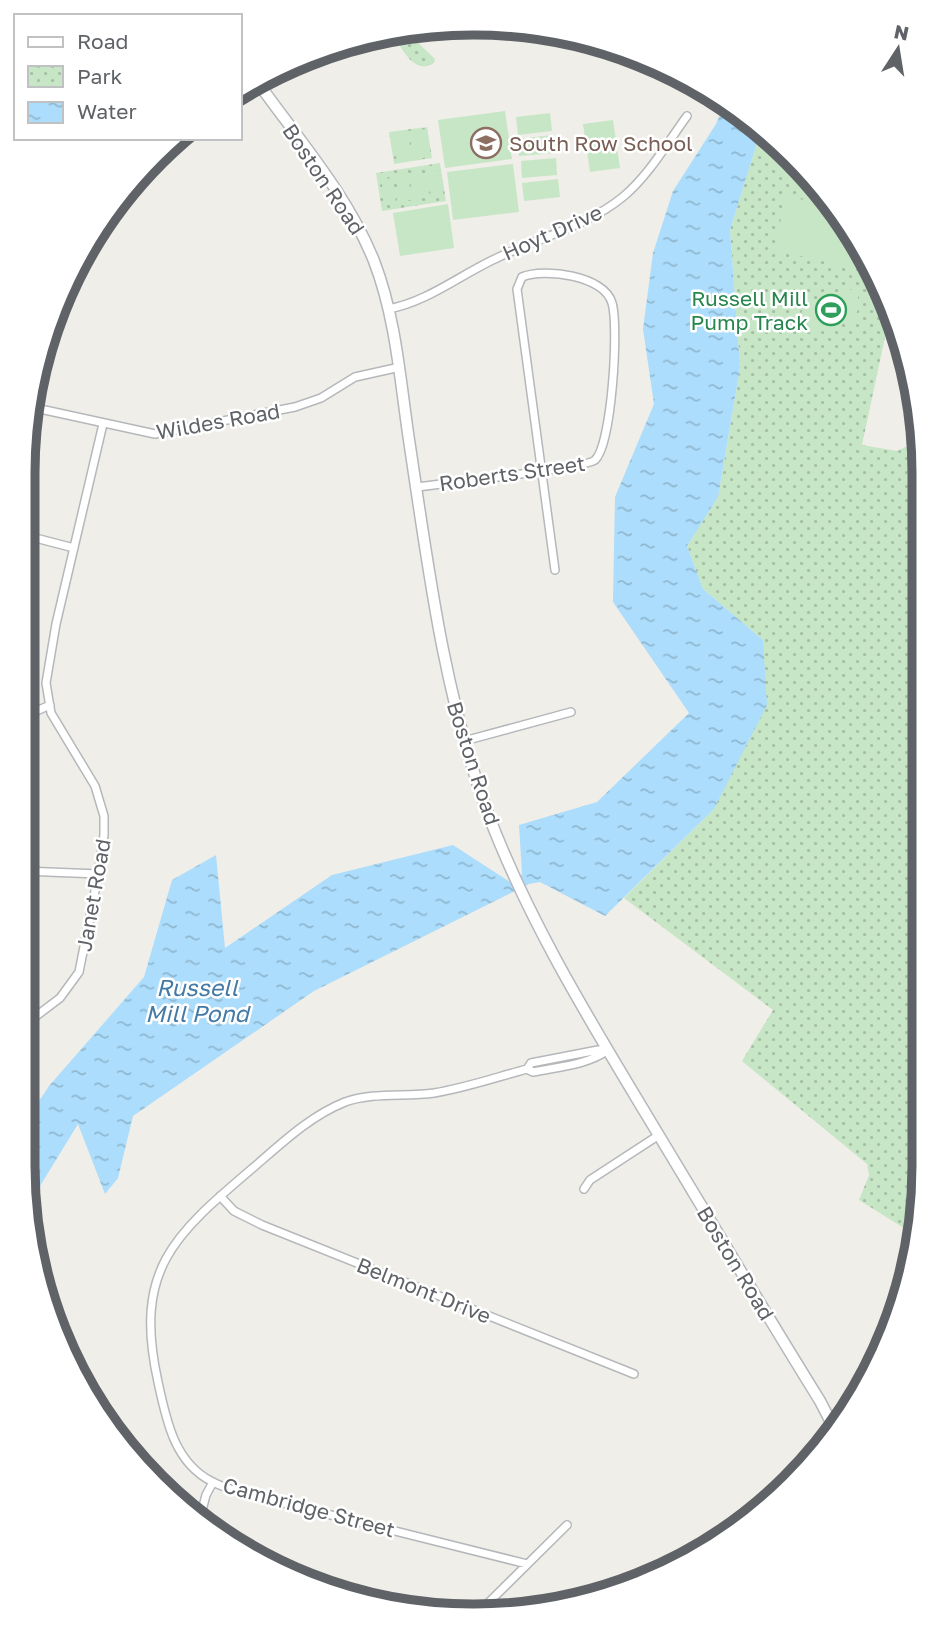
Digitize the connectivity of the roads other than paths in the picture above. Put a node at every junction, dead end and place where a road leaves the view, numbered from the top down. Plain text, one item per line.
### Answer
1 (263, 89) edge
2 (687, 116) dead end
3 (388, 309) junction
4 (400, 368) junction
5 (40, 409) edge
6 (103, 424) junction
7 (543, 470) junction
8 (416, 487) junction
9 (35, 539) edge
10 (74, 548) junction
11 (555, 570) dead end
12 (50, 705) junction
13 (35, 712) edge
14 (571, 712) dead end
15 (464, 741) junction
16 (35, 871) edge
17 (99, 874) junction
18 (35, 1017) edge
19 (608, 1051) junction
20 (659, 1135) junction
21 (584, 1189) dead end
22 (220, 1196) junction
23 (634, 1374) dead end
24 (830, 1420) edge
25 (213, 1482) junction
26 (202, 1509) edge
27 (567, 1525) dead end
28 (527, 1564) junction
29 (487, 1604) edge

1 - 3 main road, Boston Road
2 - 3 street, Hoyt Drive
3 - 4 main road, Boston Road
4 - 6 street, Wildes Road
4 - 8 main road, Boston Road
5 - 6 street, Wildes Road
6 - 10 street, Janet Road
7 - 7 street, Roberts Street
7 - 8 street, Roberts Street
7 - 11 street
8 - 15 main road, Boston Road
9 - 10 street
10 - 12 street, Janet Road
12 - 13 street
12 - 17 street, Janet Road
14 - 15 street
15 - 19 main road, Boston Road
16 - 17 street
17 - 18 street, Janet Road
19 - 20 main road, Boston Road
19 - 22 street, Cambridge Street
20 - 21 street
20 - 24 main road, Boston Road
22 - 23 street, Belmont Drive
22 - 25 street, Cambridge Street
25 - 26 street
25 - 28 street, Cambridge Street
27 - 28 street
28 - 29 street

